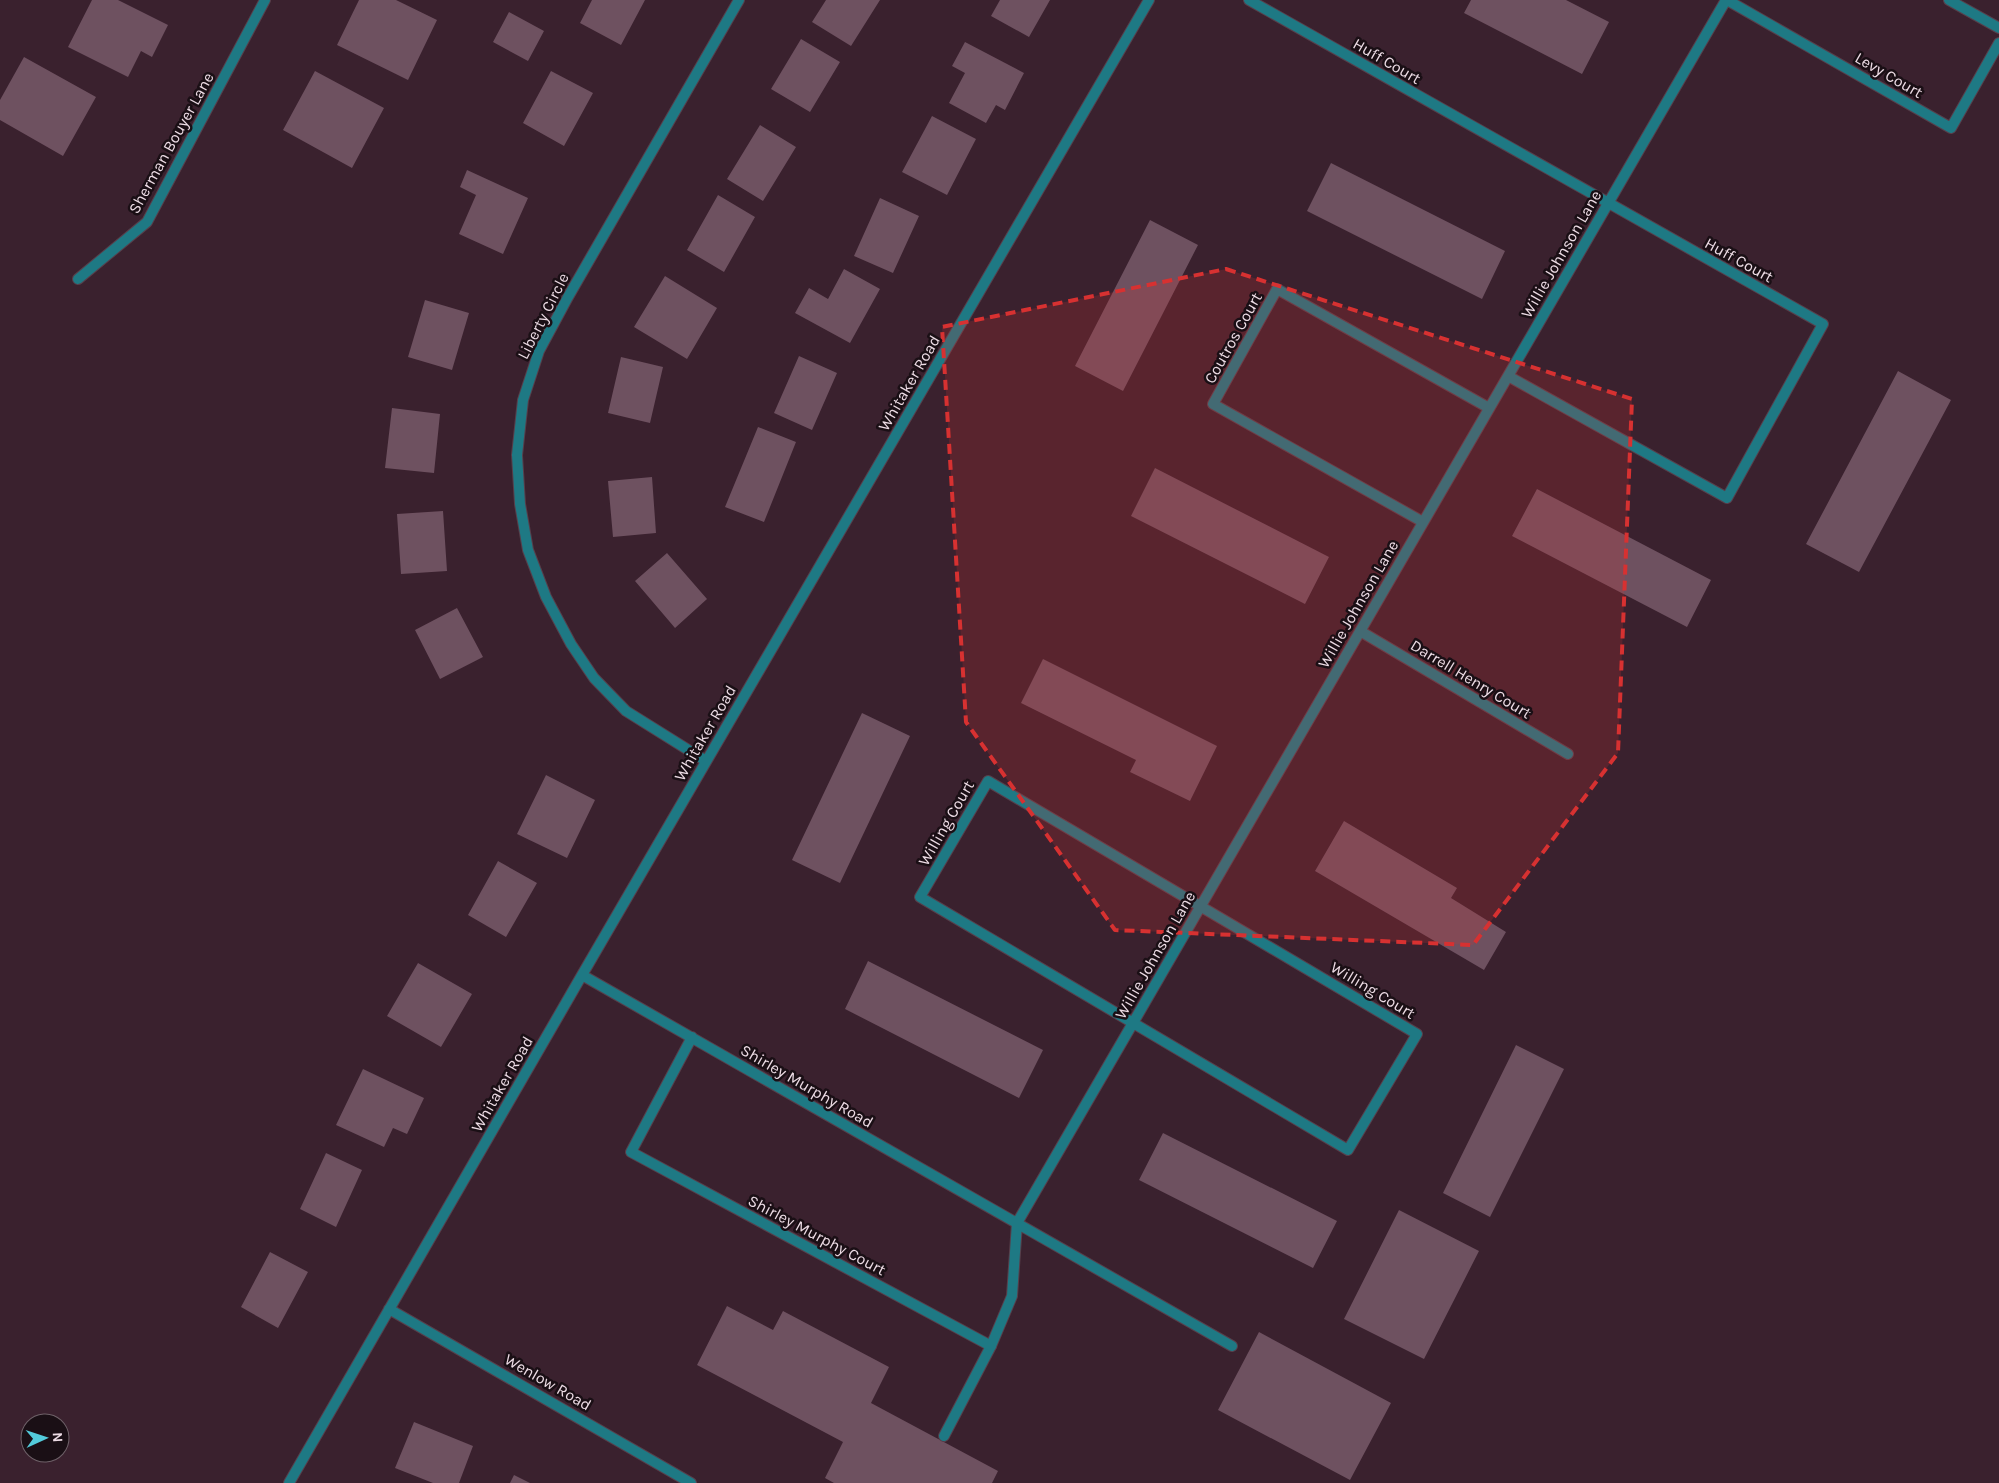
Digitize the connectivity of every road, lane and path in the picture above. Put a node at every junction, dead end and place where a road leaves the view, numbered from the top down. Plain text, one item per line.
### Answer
1 (265, 0) edge
2 (739, 0) edge
3 (1149, 0) edge
4 (1248, 0) edge
5 (1726, 0) edge
6 (1949, 0) edge
7 (1999, 28) edge
8 (1999, 43) edge
9 (1608, 204) junction
10 (78, 279) dead end
11 (1508, 376) junction
12 (1489, 408) junction
13 (1423, 522) junction
14 (1360, 631) junction
15 (1568, 754) dead end
16 (706, 761) junction
17 (1201, 906) junction
18 (582, 974) junction
19 (1133, 1023) junction
20 (692, 1037) junction
21 (1017, 1223) junction
22 (389, 1309) junction
23 (992, 1346) junction
24 (1232, 1346) dead end
25 (944, 1436) dead end
26 (289, 1483) edge
27 (691, 1483) edge

1 - 10 street, Sherman Bouyer Lane
2 - 16 street, Liberty Circle
3 - 16 street, Whitaker Road
4 - 9 street, Huff Court
5 - 8 street, Levy Court
5 - 9 street, Willie Johnson Lane
6 - 7 street
9 - 11 street, Willie Johnson Lane
9 - 11 street, Huff Court
11 - 12 street, Willie Johnson Lane
12 - 13 street, Willie Johnson Lane
12 - 13 street, Coutros Court
13 - 14 street, Willie Johnson Lane
14 - 15 street, Darrell Henry Court
14 - 17 street, Willie Johnson Lane
16 - 18 street, Whitaker Road
17 - 19 street, Willie Johnson Lane
17 - 19 street, Willing Court
17 - 19 street, Willing Court
18 - 20 street, Shirley Murphy Road
18 - 22 street, Whitaker Road
19 - 21 street, Willie Johnson Lane
20 - 21 street, Shirley Murphy Road
20 - 23 street, Shirley Murphy Court
21 - 23 street
21 - 24 street, Shirley Murphy Road
22 - 26 street, Whitaker Road
22 - 27 street, Wenlow Road
23 - 25 street

